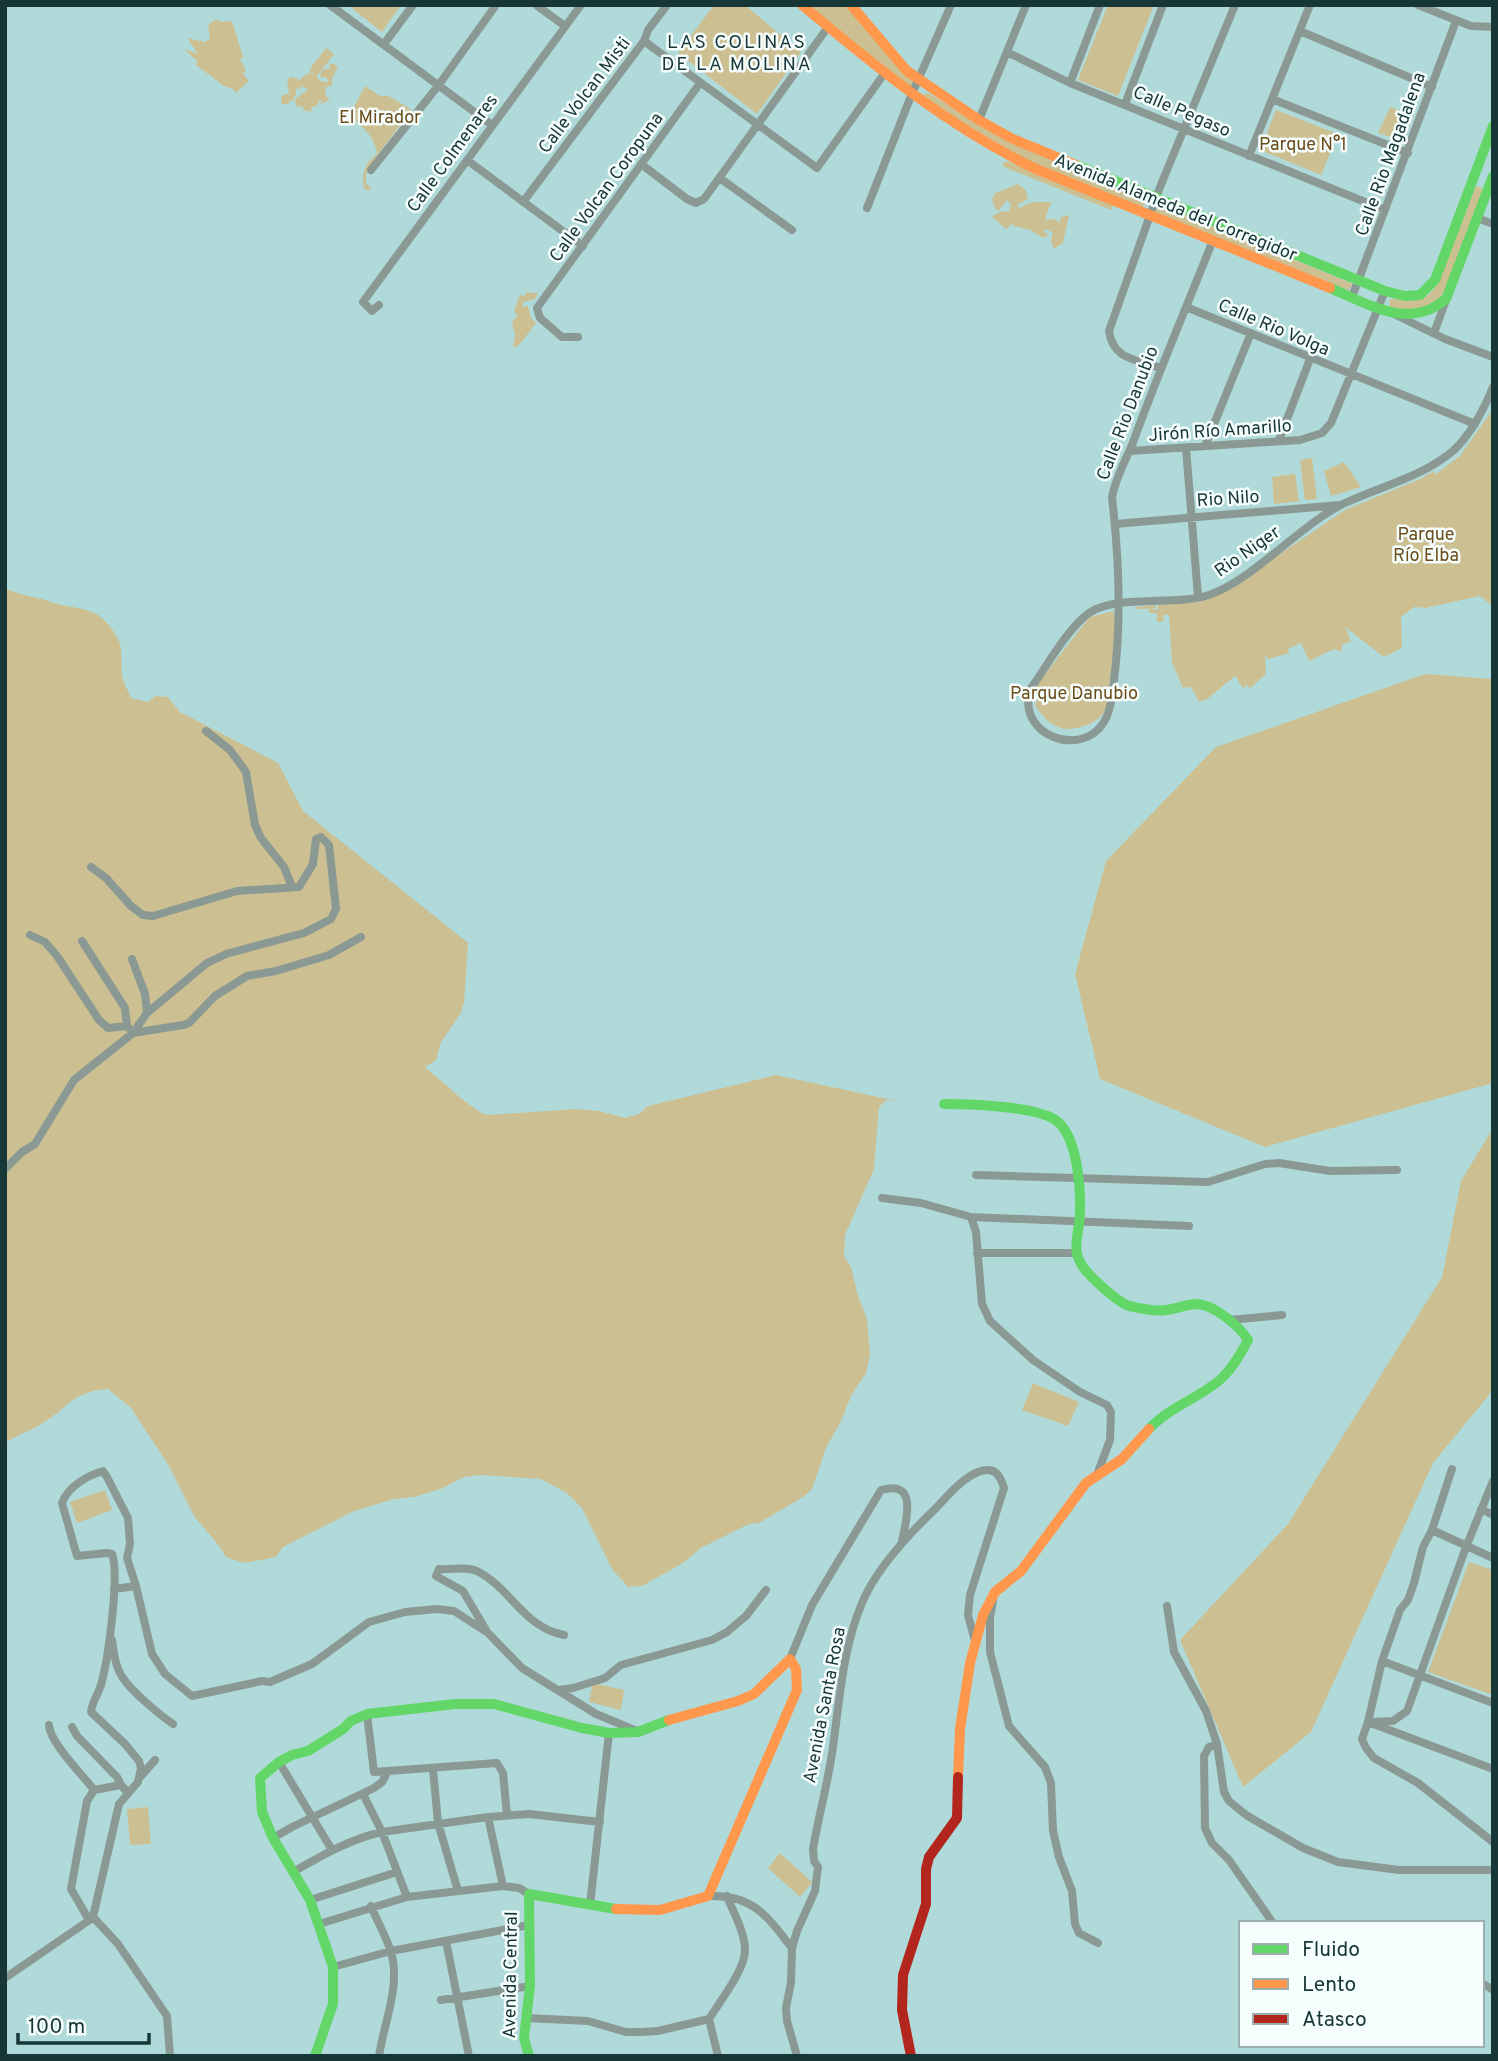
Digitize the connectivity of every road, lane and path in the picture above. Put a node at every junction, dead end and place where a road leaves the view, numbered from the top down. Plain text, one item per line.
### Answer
1 (412, 5) edge
2 (496, 5) edge
3 (536, 5) edge
4 (580, 5) edge
5 (667, 5) edge
6 (802, 5) edge
7 (851, 5) edge
8 (951, 5) edge
9 (1026, 5) edge
10 (1100, 5) edge
11 (1163, 5) edge
12 (1235, 5) edge
13 (1310, 5) edge
14 (1418, 5) edge
15 (335, 6) edge
16 (1456, 21) junction
17 (565, 26) junction
18 (828, 27) junction
19 (1493, 27) edge
20 (1300, 31) junction
21 (644, 41) junction
22 (384, 44) junction
23 (1007, 52) junction
24 (884, 74) junction
25 (919, 81) junction
26 (700, 83) junction
27 (1070, 83) junction
28 (438, 86) junction
29 (1432, 88) junction
30 (911, 96) junction
31 (1272, 99) junction
32 (1125, 104) junction
33 (979, 120) junction
34 (758, 124) junction
35 (492, 125) junction
36 (1493, 126) edge
37 (1184, 130) junction
38 (1408, 153) junction
39 (1249, 156) junction
40 (467, 160) junction
41 (641, 164) junction
42 (371, 170) dead end
43 (1492, 178) edge
44 (721, 179) junction
45 (1156, 198) junction
46 (523, 202) junction
47 (867, 208) dead end
48 (1385, 210) junction
49 (1150, 215) junction
50 (1477, 218) junction
51 (1493, 224) edge
52 (792, 230) dead end
53 (1213, 240) junction
54 (583, 246) junction
55 (1359, 280) junction
56 (1384, 291) junction
57 (1352, 297) junction
58 (1446, 299) junction
59 (379, 305) dead end
60 (1186, 307) junction
61 (1379, 308) junction
62 (1394, 314) junction
63 (1251, 333) junction
64 (1434, 333) junction
65 (578, 337) dead end
66 (1493, 357) edge
67 (1310, 359) junction
68 (1160, 368) junction
69 (1350, 375) junction
70 (1493, 387) edge
71 (1475, 424) junction
72 (1279, 440) junction
73 (1205, 446) junction
74 (1186, 448) junction
75 (1130, 451) junction
76 (1343, 504) junction
77 (1191, 517) junction
78 (1115, 524) junction
79 (1198, 597) junction
80 (1120, 604) junction
81 (206, 731) dead end
82 (91, 867) dead end
83 (292, 887) junction
84 (30, 935) dead end
85 (361, 937) dead end
86 (82, 941) dead end
87 (132, 959) dead end
88 (147, 1013) junction
89 (127, 1026) junction
90 (133, 1034) junction
91 (944, 1104) dead end
92 (5, 1169) edge
93 (1397, 1170) dead end
94 (976, 1175) dead end
95 (1078, 1177) junction
96 (882, 1198) dead end
97 (971, 1217) junction
98 (1079, 1222) junction
99 (1189, 1226) dead end
100 (977, 1253) junction
101 (1076, 1253) junction
102 (1282, 1315) dead end
103 (1230, 1320) junction
104 (1452, 1469) dead end
105 (1098, 1472) junction
106 (1493, 1481) edge
107 (1481, 1509) junction
108 (1493, 1515) edge
109 (1432, 1530) junction
110 (901, 1544) junction
111 (1466, 1547) junction
112 (1493, 1559) edge
113 (136, 1586) junction
114 (114, 1589) junction
115 (766, 1590) dead end
116 (995, 1592) junction
117 (1167, 1606) dead end
118 (111, 1623) junction
119 (488, 1633) junction
120 (564, 1635) dead end
121 (975, 1644) junction
122 (790, 1659) junction
123 (1382, 1661) junction
124 (1420, 1674) junction
125 (559, 1690) junction
126 (1493, 1703) edge
127 (367, 1714) junction
128 (1368, 1722) junction
129 (173, 1724) dead end
130 (49, 1725) dead end
131 (72, 1727) dead end
132 (642, 1731) junction
133 (610, 1733) junction
134 (1217, 1744) junction
135 (155, 1760) dead end
136 (279, 1762) junction
137 (433, 1769) junction
138 (1493, 1769) edge
139 (388, 1771) junction
140 (141, 1776) junction
141 (121, 1785) junction
142 (94, 1790) junction
143 (128, 1793) junction
144 (363, 1794) junction
145 (507, 1815) junction
146 (488, 1816) junction
147 (311, 1818) junction
148 (600, 1822) junction
149 (438, 1823) junction
150 (382, 1832) junction
151 (272, 1838) junction
152 (1493, 1842) edge
153 (332, 1850) junction
154 (1493, 1870) edge
155 (293, 1872) junction
156 (397, 1872) junction
157 (503, 1886) junction
158 (458, 1891) junction
159 (529, 1894) junction
160 (708, 1896) junction
161 (727, 1896) junction
162 (407, 1897) junction
163 (310, 1900) junction
164 (590, 1905) junction
165 (371, 1906) junction
166 (91, 1918) junction
167 (1272, 1921) edge
168 (319, 1924) junction
169 (529, 1925) junction
170 (446, 1941) junction
171 (1098, 1943) dead end
172 (792, 1948) junction
173 (391, 1951) junction
174 (334, 1967) junction
175 (5, 1978) edge
176 (530, 1986) junction
177 (458, 1997) junction
178 (441, 2000) dead end
179 (527, 2018) junction
180 (709, 2019) junction
181 (527, 2055) edge
182 (170, 2056) edge
183 (315, 2056) edge
184 (379, 2056) edge
185 (469, 2056) edge
186 (718, 2056) edge
187 (797, 2056) edge
188 (911, 2056) edge

1 - 22 street
2 - 28 street
3 - 17 street
4 - 17 street, Calle Colmenares
5 - 21 street, Calle Volcan Misti
6 - 18 street, Avenida Alameda del Corregidor
7 - 25 street, Avenida Alameda del Corregidor
8 - 25 street
9 - 23 street
10 - 27 street
11 - 32 street
12 - 37 street
13 - 20 street
14 - 16 street
15 - 22 street
16 - 19 street
16 - 29 street, Calle Rio Magadalena
17 - 35 street, Calle Colmenares
18 - 24 street, Avenida Alameda del Corregidor
18 - 34 street
20 - 29 street
20 - 31 street
21 - 26 street
21 - 46 street, Calle Volcan Misti
22 - 28 street
23 - 27 street, Calle Pegaso
23 - 33 street
24 - 30 street, Avenida Alameda del Corregidor
24 - 34 street
25 - 30 street
25 - 33 street, Avenida Alameda del Corregidor
26 - 34 street
26 - 41 street, Calle Volcan Coropuna
27 - 32 street, Calle Pegaso
28 - 35 street
28 - 42 street
29 - 38 street, Calle Rio Magadalena
30 - 47 street
30 - 49 street, Avenida Alameda del Corregidor
31 - 38 street
31 - 39 street
32 - 37 street, Calle Pegaso
33 - 45 street, Avenida Alameda del Corregidor
34 - 44 street
35 - 40 street, Calle Colmenares
36 - 56 street, Avenida Alameda del Corregidor
37 - 39 street, Calle Pegaso
37 - 45 street
38 - 48 street, Calle Rio Magadalena
39 - 48 street, Calle Pegaso
40 - 46 street
40 - 59 street, Calle Colmenares
41 - 44 street
41 - 54 street, Calle Volcan Coropuna
43 - 50 street
44 - 52 street
45 - 49 street
45 - 55 street, Avenida Alameda del Corregidor
46 - 54 street
48 - 55 street, Calle Rio Magadalena
49 - 53 street, Avenida Alameda del Corregidor
49 - 68 street
50 - 51 street
50 - 58 street
53 - 57 street, Avenida Alameda del Corregidor
53 - 60 street, Calle Rio Danubio
54 - 65 street, Calle Volcan Coropuna
55 - 56 street, Avenida Alameda del Corregidor
55 - 57 street, Calle Rio Magadalena
56 - 61 street, Jirón Río Amarillo
57 - 61 street, Avenida Alameda del Corregidor
58 - 62 street, Avenida Alameda del Corregidor
58 - 64 street
60 - 63 street, Calle Rio Volga
60 - 68 street, Calle Rio Danubio
61 - 62 street, Avenida Alameda del Corregidor
61 - 69 street, Jirón Río Amarillo
62 - 64 street
63 - 67 street, Calle Rio Volga
63 - 73 street
64 - 66 street
67 - 69 street, Calle Rio Volga
67 - 72 street
68 - 75 street, Calle Rio Danubio
69 - 71 street, Calle Rio Volga
69 - 72 street, Jirón Río Amarillo
70 - 71 street
71 - 76 street
72 - 73 street, Jirón Río Amarillo
73 - 74 street, Jirón Río Amarillo
74 - 75 street, Jirón Río Amarillo
74 - 77 street
75 - 78 street, Calle Rio Danubio
76 - 77 street, Rio Nilo
76 - 79 street, Rio Niger
77 - 78 street, Rio Nilo
77 - 79 street
78 - 80 street, Calle Rio Danubio
79 - 80 street, Rio Niger
80 - 80 street, Rio Niger
81 - 83 street
82 - 83 street
83 - 88 street
84 - 89 street
85 - 90 street
86 - 89 street
87 - 88 street
88 - 90 street
89 - 90 street
90 - 92 street
91 - 95 street
93 - 95 street
94 - 95 street
95 - 98 street
96 - 97 street
97 - 98 street
97 - 100 street
98 - 99 street
98 - 101 street
100 - 101 street
100 - 105 street
101 - 103 street
102 - 103 street
103 - 105 street
104 - 109 street
105 - 116 street
106 - 107 street
107 - 108 street
107 - 111 street
109 - 111 street
109 - 123 street
110 - 121 street, Avenida Santa Rosa
110 - 122 street
110 - 172 street, Avenida Santa Rosa
111 - 112 street
111 - 124 street
113 - 114 street
113 - 114 street
113 - 119 street
114 - 118 street
115 - 125 street
116 - 121 street
116 - 171 street
117 - 134 street
118 - 129 street
118 - 140 street
119 - 120 street
119 - 125 street
121 - 188 street
122 - 132 street
122 - 160 street
123 - 124 street
123 - 128 street
124 - 126 street
124 - 128 street
125 - 132 street
127 - 133 street
127 - 136 street
127 - 139 street
128 - 138 street
128 - 152 street
130 - 142 street
131 - 141 street
132 - 133 street
133 - 148 street
134 - 154 street
134 - 167 street
135 - 140 street
136 - 147 street
136 - 151 street
137 - 139 street
137 - 145 street
137 - 149 street
139 - 144 street
140 - 143 street
141 - 142 street
141 - 143 street
142 - 166 street
143 - 166 street
144 - 147 street
144 - 150 street
145 - 146 street
145 - 148 street
146 - 149 street
146 - 157 street
147 - 151 street
147 - 153 street
148 - 164 street
149 - 150 street
149 - 158 street
150 - 153 street
150 - 156 street
151 - 155 street
153 - 155 street
155 - 163 street
156 - 162 street
156 - 163 street
157 - 158 street
157 - 159 street
158 - 162 street
159 - 164 street
159 - 169 street, Avenida Central
160 - 161 street
160 - 164 street
161 - 172 street
161 - 180 street
162 - 165 street
163 - 168 street
165 - 168 street
165 - 173 street
166 - 175 street
166 - 182 street
168 - 174 street
169 - 170 street
169 - 176 street, Avenida Central
170 - 173 street
170 - 177 street
172 - 187 street, Avenida Santa Rosa
173 - 174 street
173 - 184 street
174 - 183 street
176 - 177 street
176 - 179 street, Avenida Central
177 - 178 street
177 - 185 street
179 - 180 street
179 - 181 street, Avenida Central
180 - 186 street

